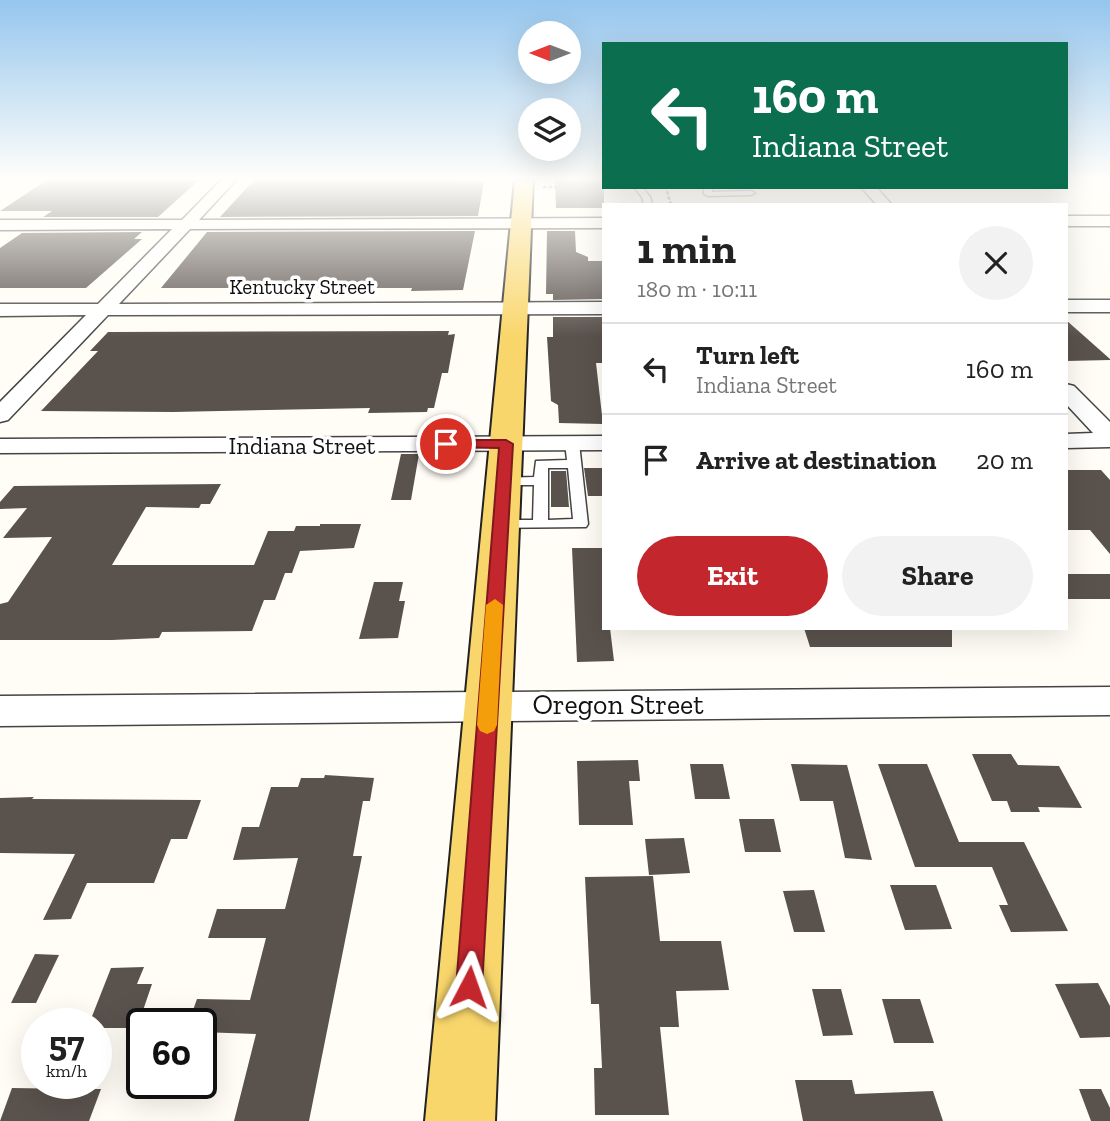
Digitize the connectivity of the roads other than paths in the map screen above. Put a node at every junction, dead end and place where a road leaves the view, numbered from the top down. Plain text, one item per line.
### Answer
1 (178, 232) edge
2 (520, 232) edge
3 (1068, 306) edge
4 (1110, 306) edge
5 (515, 308) junction
6 (602, 308) edge
7 (103, 309) junction
8 (0, 310) edge
9 (1068, 393) edge
10 (0, 415) edge
11 (1110, 438) edge
12 (1068, 441) edge
13 (602, 444) edge
14 (0, 446) edge
15 (574, 454) junction
16 (518, 491) junction
17 (1110, 701) edge
18 (488, 705) junction
19 (0, 710) edge
20 (460, 1121) edge

1 - 7 street
2 - 5 main road
3 - 4 street
5 - 6 street, Kentucky Street
5 - 7 street, Kentucky Street
5 - 16 main road
7 - 8 street, Kentucky Street
7 - 10 street
9 - 11 street
11 - 12 street
13 - 15 street, Indiana Street
14 - 16 street, Indiana Street
15 - 16 street, Indiana Street
15 - 16 lane
15 - 16 lane
16 - 18 main road
17 - 18 street, Oregon Street
18 - 19 street, Oregon Street
18 - 20 main road

